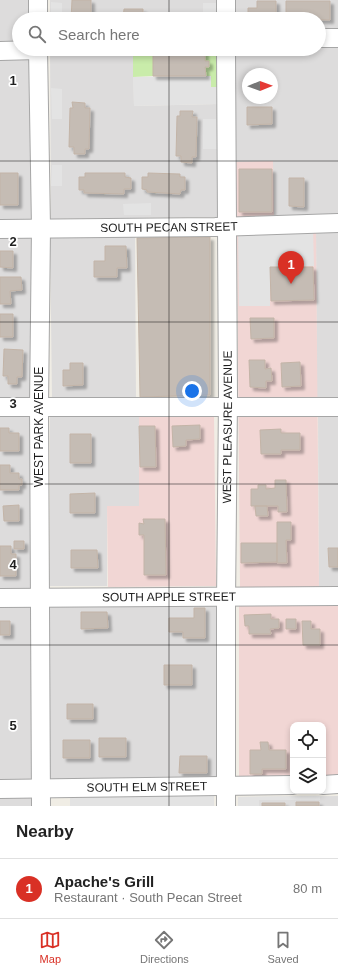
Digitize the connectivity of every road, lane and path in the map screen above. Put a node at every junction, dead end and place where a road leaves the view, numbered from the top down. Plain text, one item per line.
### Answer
1 (38, 0) edge
2 (226, 0) edge
3 (38, 12) edge
4 (226, 12) edge
5 (326, 38) edge
6 (338, 38) edge
7 (0, 51) edge
8 (12, 51) edge
9 (38, 56) edge
10 (226, 56) edge
11 (338, 223) edge
12 (226, 227) junction
13 (41, 228) junction
14 (0, 229) edge
15 (0, 407) edge
16 (39, 407) junction
17 (227, 407) junction
18 (338, 407) edge
19 (338, 596) edge
20 (0, 598) edge
21 (39, 598) junction
22 (226, 598) junction
23 (338, 784) edge
24 (290, 785) edge
25 (326, 785) edge
26 (226, 787) junction
27 (0, 789) edge
28 (40, 797) edge
29 (226, 806) edge

1 - 3 street
2 - 4 street
5 - 6 street
7 - 8 street
9 - 13 street, WEST PARK AVENUE
10 - 12 street, WEST PLEASURE AVENUE
11 - 12 street, SOUTH PECAN STREET
12 - 13 street, SOUTH PECAN STREET
12 - 17 street, WEST PLEASURE AVENUE
13 - 14 street, SOUTH PECAN STREET
13 - 16 street, WEST PARK AVENUE
15 - 16 street
16 - 17 street
16 - 21 street, WEST PARK AVENUE
17 - 18 street
17 - 22 street, WEST PLEASURE AVENUE
19 - 22 street, SOUTH APPLE STREET
20 - 21 street, SOUTH APPLE STREET
21 - 22 street, SOUTH APPLE STREET
21 - 28 street, WEST PARK AVENUE
22 - 26 street, WEST PLEASURE AVENUE
23 - 25 street
24 - 26 street, SOUTH ELM STREET
26 - 28 street, SOUTH ELM STREET
26 - 29 street, WEST PLEASURE AVENUE
27 - 28 street, SOUTH ELM STREET

